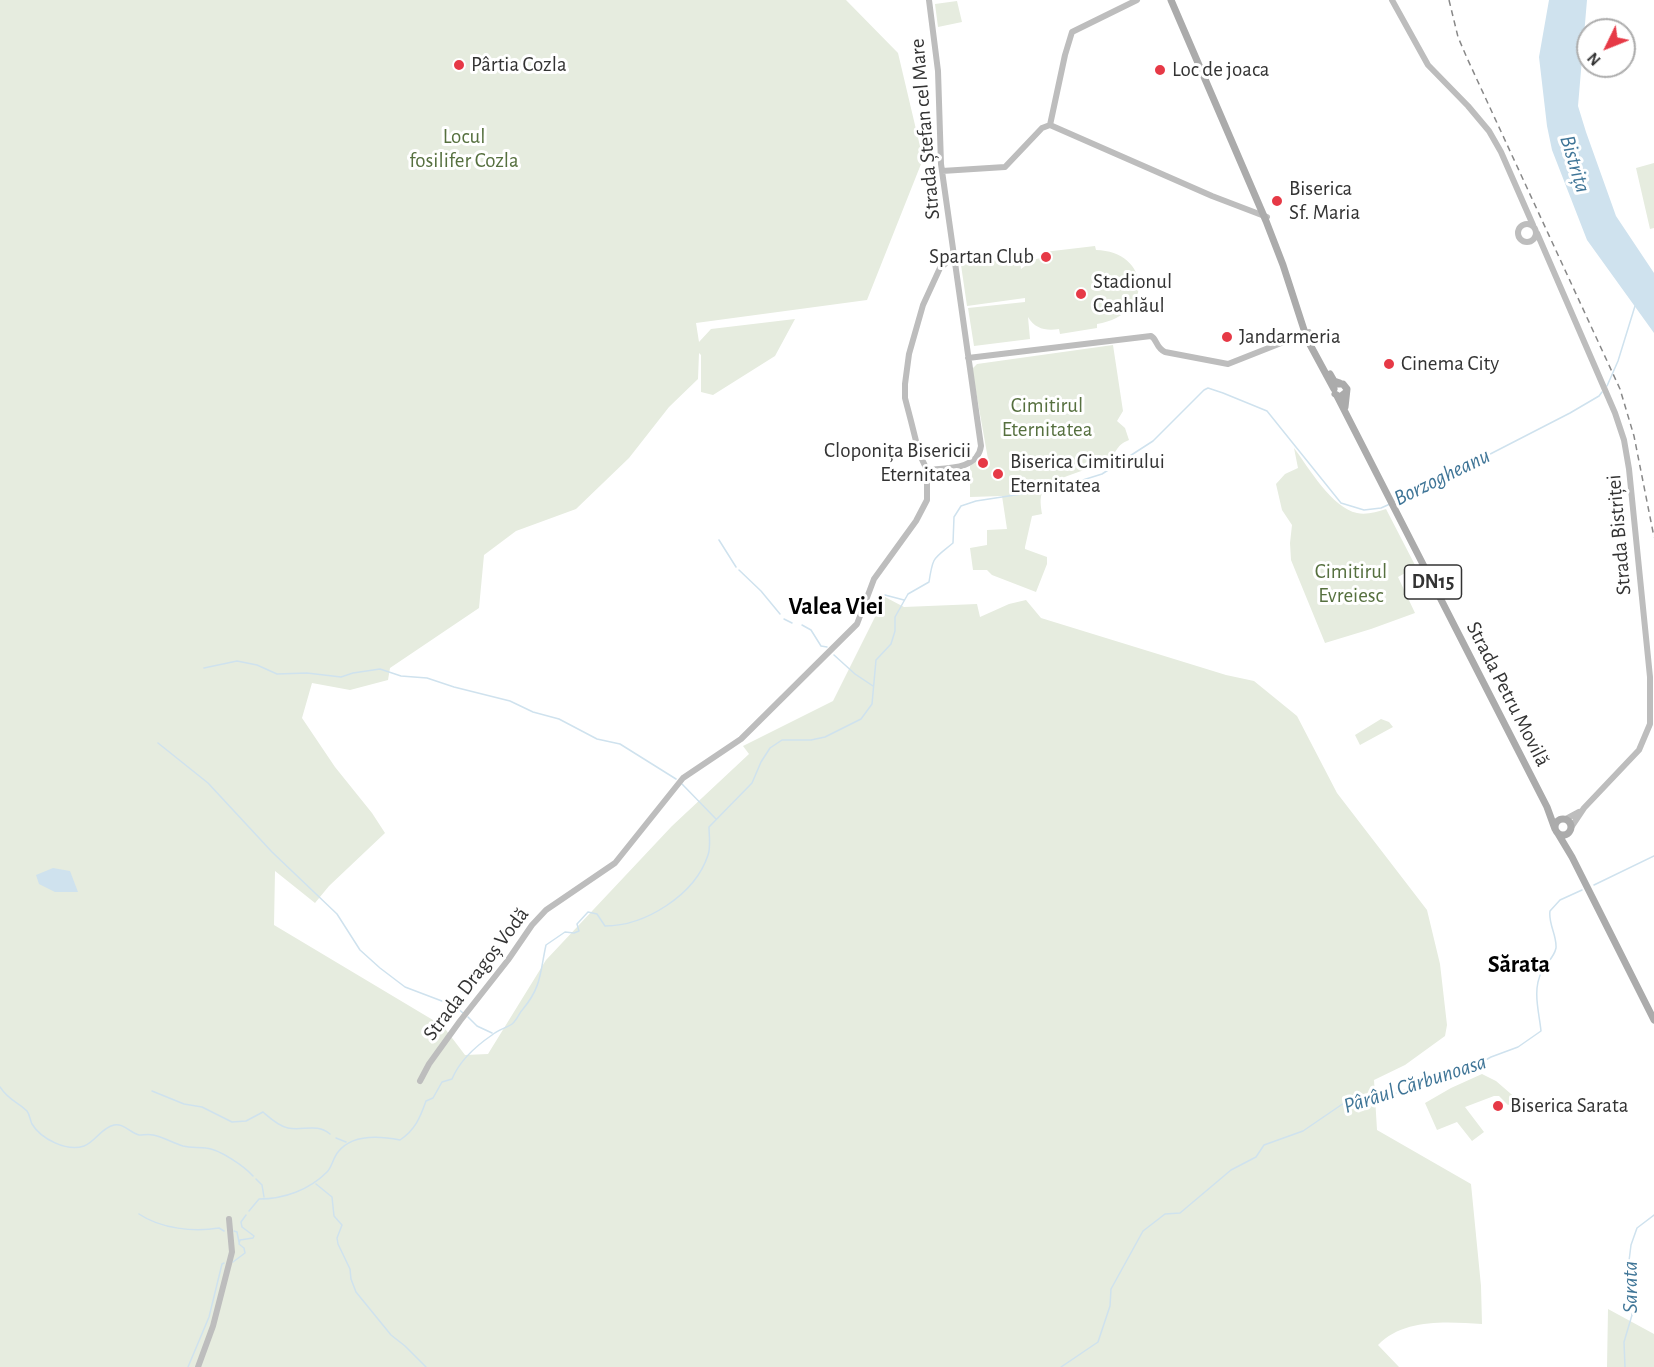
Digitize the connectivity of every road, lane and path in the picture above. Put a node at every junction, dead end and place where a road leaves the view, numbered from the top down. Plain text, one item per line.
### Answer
1 (929, 0) edge
2 (1137, 0) edge
3 (1173, 0) edge
4 (1392, 0) edge
5 (1050, 125) junction
6 (942, 171) junction
7 (1524, 207) junction
8 (1266, 217) junction
9 (1533, 225) junction
10 (1521, 227) junction
11 (1537, 233) junction
12 (1528, 242) junction
13 (1544, 251) junction
14 (945, 264) dead end
15 (1307, 333) junction
16 (968, 358) junction
17 (1341, 384) junction
18 (1335, 392) junction
19 (1346, 393) junction
20 (1345, 410) junction
21 (927, 470) junction
22 (1547, 807) junction
23 (1584, 808) junction
24 (1563, 819) junction
25 (1571, 829) junction
26 (1556, 831) junction
27 (1572, 857) junction
28 (1654, 1020) edge
29 (420, 1081) dead end
30 (229, 1219) dead end
31 (198, 1367) edge

1 - 6 street, Strada Ștefan cel Mare
2 - 5 street
3 - 8 main road, DN15
4 - 7 street
5 - 6 street
5 - 8 street
6 - 16 street, Strada Ștefan cel Mare
7 - 9 street
7 - 10 street
8 - 15 main road, DN15
9 - 10 street
9 - 11 street
10 - 12 street
11 - 12 street
11 - 13 street, Strada Bistriței
12 - 13 street
13 - 23 street, Strada Bistriței
14 - 21 street, Strada Dragoș Vodă
15 - 16 street
15 - 17 main road, DN15
15 - 18 main road, DN15
16 - 21 street, Strada Ștefan cel Mare
17 - 18 main road
17 - 19 main road, DN15
18 - 19 main road
18 - 20 main road, DN15
19 - 20 main road
20 - 22 main road, Strada Petru Movilă / DN15
21 - 29 street, Strada Dragoș Vodă
22 - 24 main road, Strada Petru Movilă / DN15
22 - 26 main road, Strada Petru Movilă / DN15
23 - 24 street, Strada Bistriței
23 - 25 street, Strada Bistriței
24 - 25 main road, DN15
24 - 26 main road
25 - 26 main road
25 - 27 main road, Strada Petru Movilă / DN15
26 - 27 main road, Strada Petru Movilă / DN15
27 - 28 main road, Strada Petru Movilă / DN15
30 - 31 street

